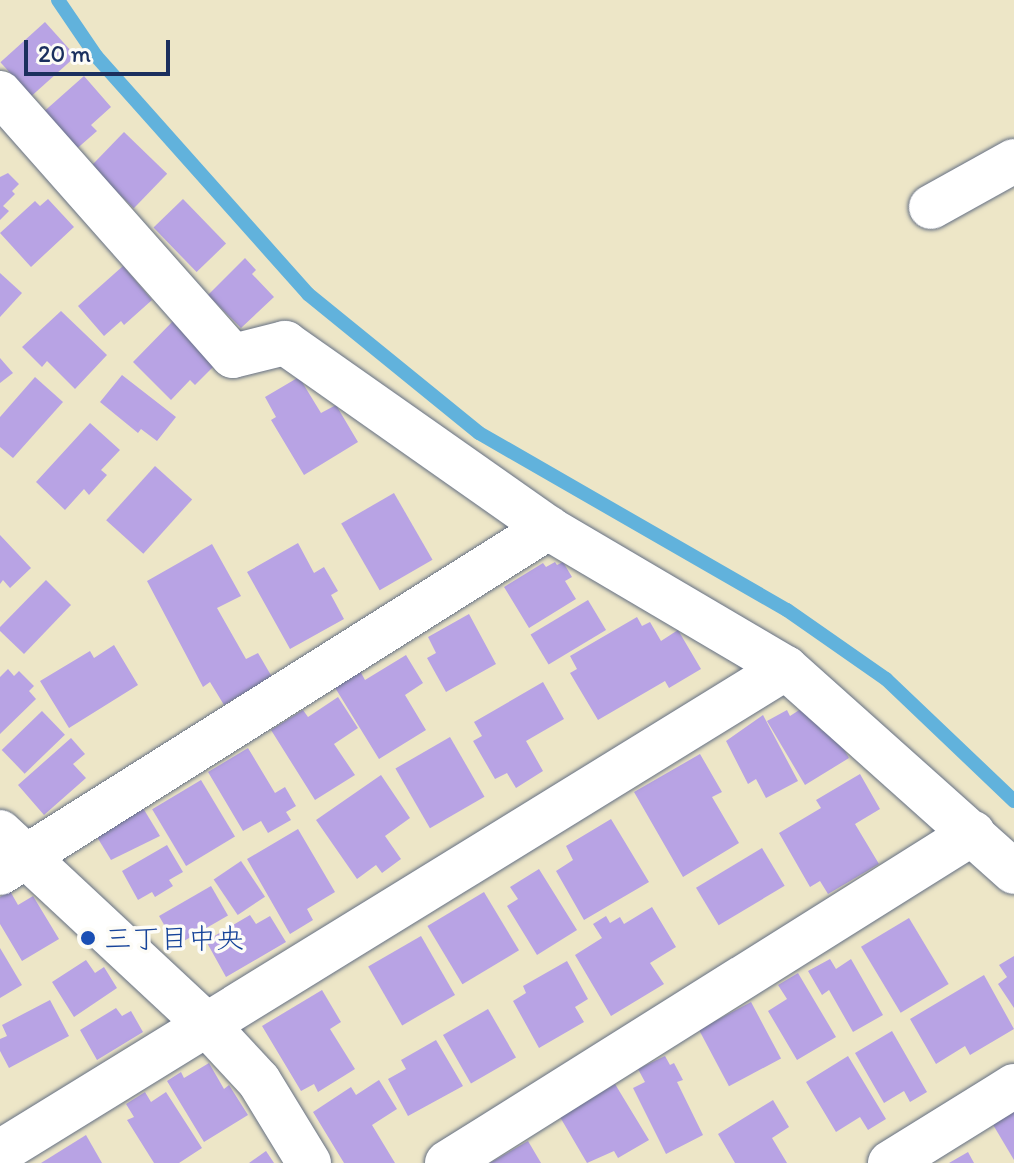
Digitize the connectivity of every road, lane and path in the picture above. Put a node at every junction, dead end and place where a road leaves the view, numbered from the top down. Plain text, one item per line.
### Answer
1 (0, 93) edge
2 (1014, 161) edge
3 (931, 207) dead end
4 (548, 528) junction
5 (786, 668) junction
6 (973, 833) junction
7 (8, 854) edge
8 (1014, 872) edge
9 (207, 1025) junction
10 (1014, 1086) edge
11 (0, 1152) edge
12 (309, 1163) edge
13 (447, 1163) edge
14 (890, 1163) edge

1 - 4 street
2 - 3 street
4 - 5 street
4 - 7 street
5 - 6 street
5 - 9 street
6 - 8 street
6 - 13 street
7 - 9 street
9 - 11 street
9 - 12 street
10 - 14 street

